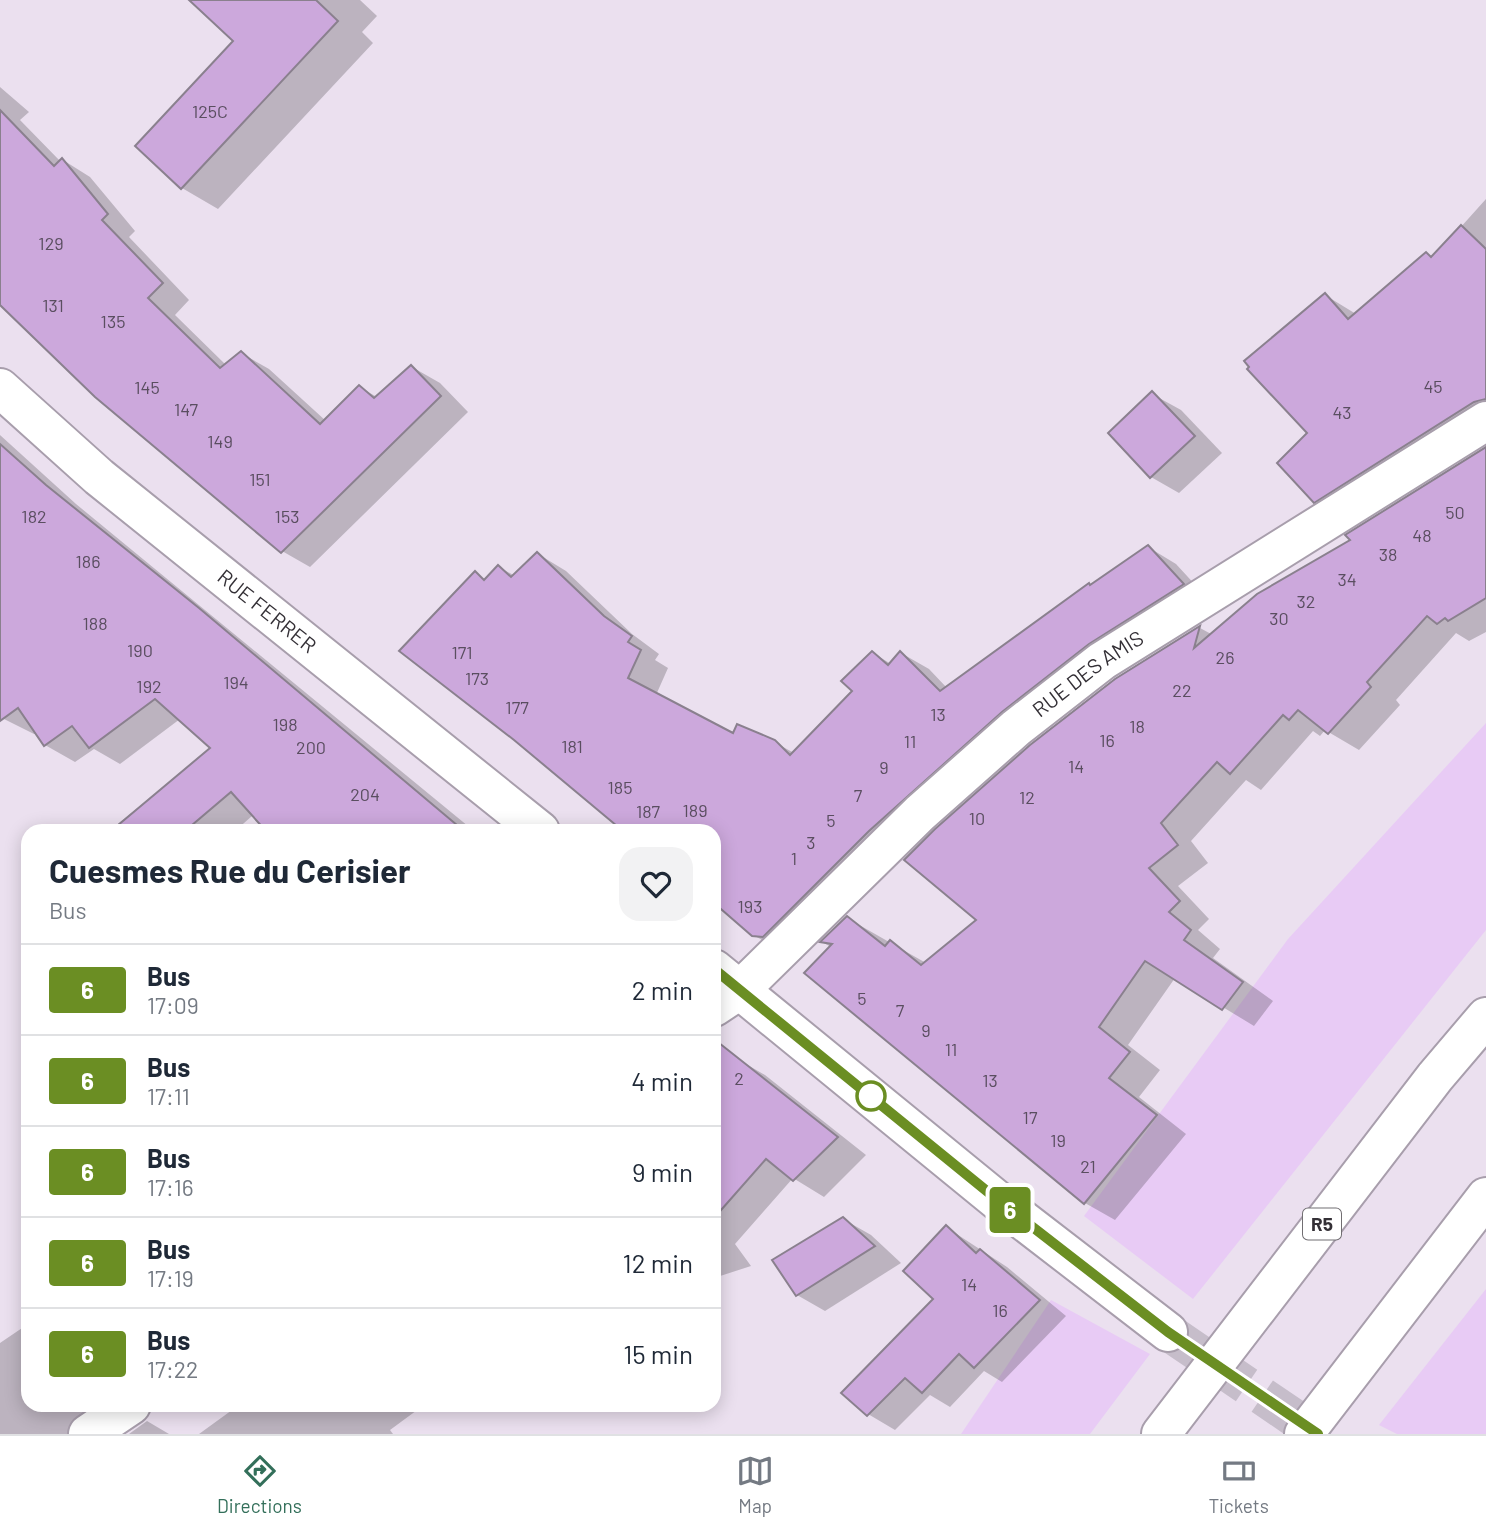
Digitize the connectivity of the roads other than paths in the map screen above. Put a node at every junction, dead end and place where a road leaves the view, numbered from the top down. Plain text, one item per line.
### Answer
1 (0, 387) edge
2 (1486, 421) edge
3 (531, 824) edge
4 (723, 989) edge
5 (1486, 1017) edge
6 (1486, 1197) edge
7 (1168, 1332) tunnel mouth
8 (121, 1412) edge
9 (88, 1434) edge
10 (1161, 1434) edge
11 (1304, 1434) edge

1 - 3 main road, RUE FERRER
2 - 4 main road, RUE DES AMIS
4 - 7 main road
5 - 10 main road, R5
6 - 11 main road
8 - 9 main road

